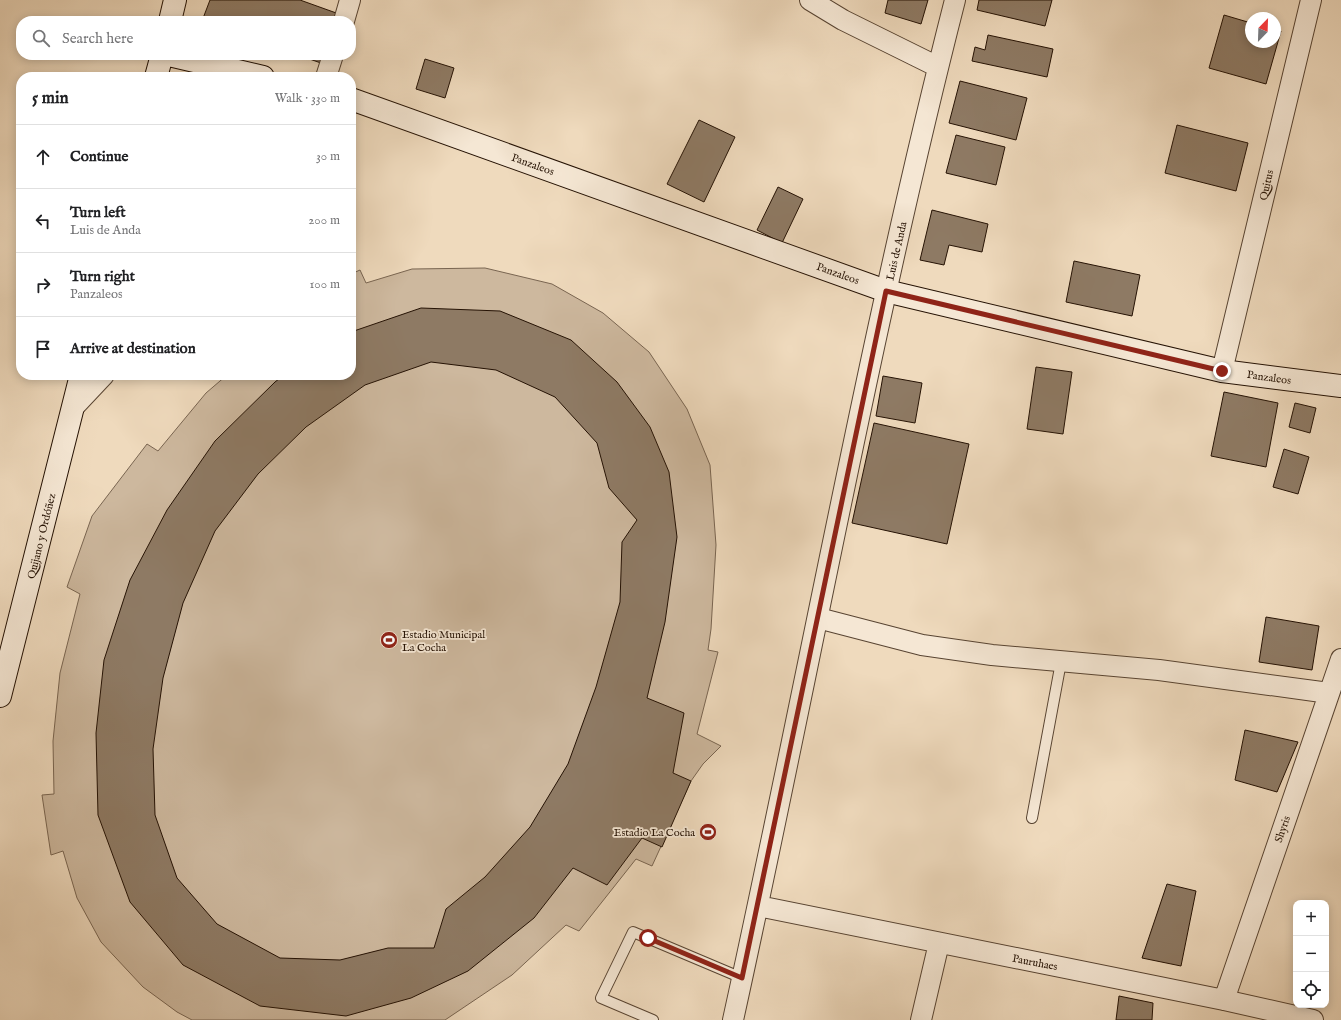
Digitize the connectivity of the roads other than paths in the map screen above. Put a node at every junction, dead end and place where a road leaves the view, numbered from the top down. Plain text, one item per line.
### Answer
1 (175, 0) edge
2 (350, 0) edge
3 (810, 0) edge
4 (955, 0) edge
5 (1311, 0) edge
6 (171, 16) edge
7 (345, 16) edge
8 (161, 60) edge
9 (190, 60) edge
10 (331, 60) edge
11 (938, 67) junction
12 (157, 72) edge
13 (242, 72) edge
14 (328, 72) edge
15 (356, 102) edge
16 (886, 291) junction
17 (1222, 371) junction
18 (80, 380) edge
19 (99, 380) edge
20 (1341, 386) edge
21 (72, 409) junction
22 (818, 618) junction
23 (1341, 659) edge
24 (1061, 662) junction
25 (1329, 693) junction
26 (0, 696) edge
27 (1032, 818) dead end
28 (758, 906) junction
29 (940, 943) junction
30 (742, 978) junction
31 (1224, 1000) junction
32 (653, 1020) edge
33 (733, 1020) edge
34 (920, 1020) edge
35 (1312, 1020) edge

1 - 6 street
2 - 7 street
3 - 11 street
4 - 11 street, Luis de Anda
5 - 17 street, Quitus
8 - 12 street
9 - 13 street
10 - 14 street
11 - 16 street, Luis de Anda
15 - 16 street, Panzaleos
16 - 17 street, Panzaleos
16 - 22 street, Luis de Anda
17 - 20 street, Panzaleos
18 - 21 street, Quijano y Ordóñez
19 - 21 street
21 - 26 street, Quijano y Ordóñez
22 - 24 street
22 - 28 street, Luis de Anda
23 - 25 street, Shyris
24 - 25 street
24 - 27 lane
25 - 31 street, Shyris
28 - 29 street, Pauruhaes
28 - 30 street, Luis de Anda
29 - 31 street, Pauruhaes
29 - 34 street
30 - 32 lane
30 - 33 street, Luis de Anda
31 - 35 street, Pauruhaes

